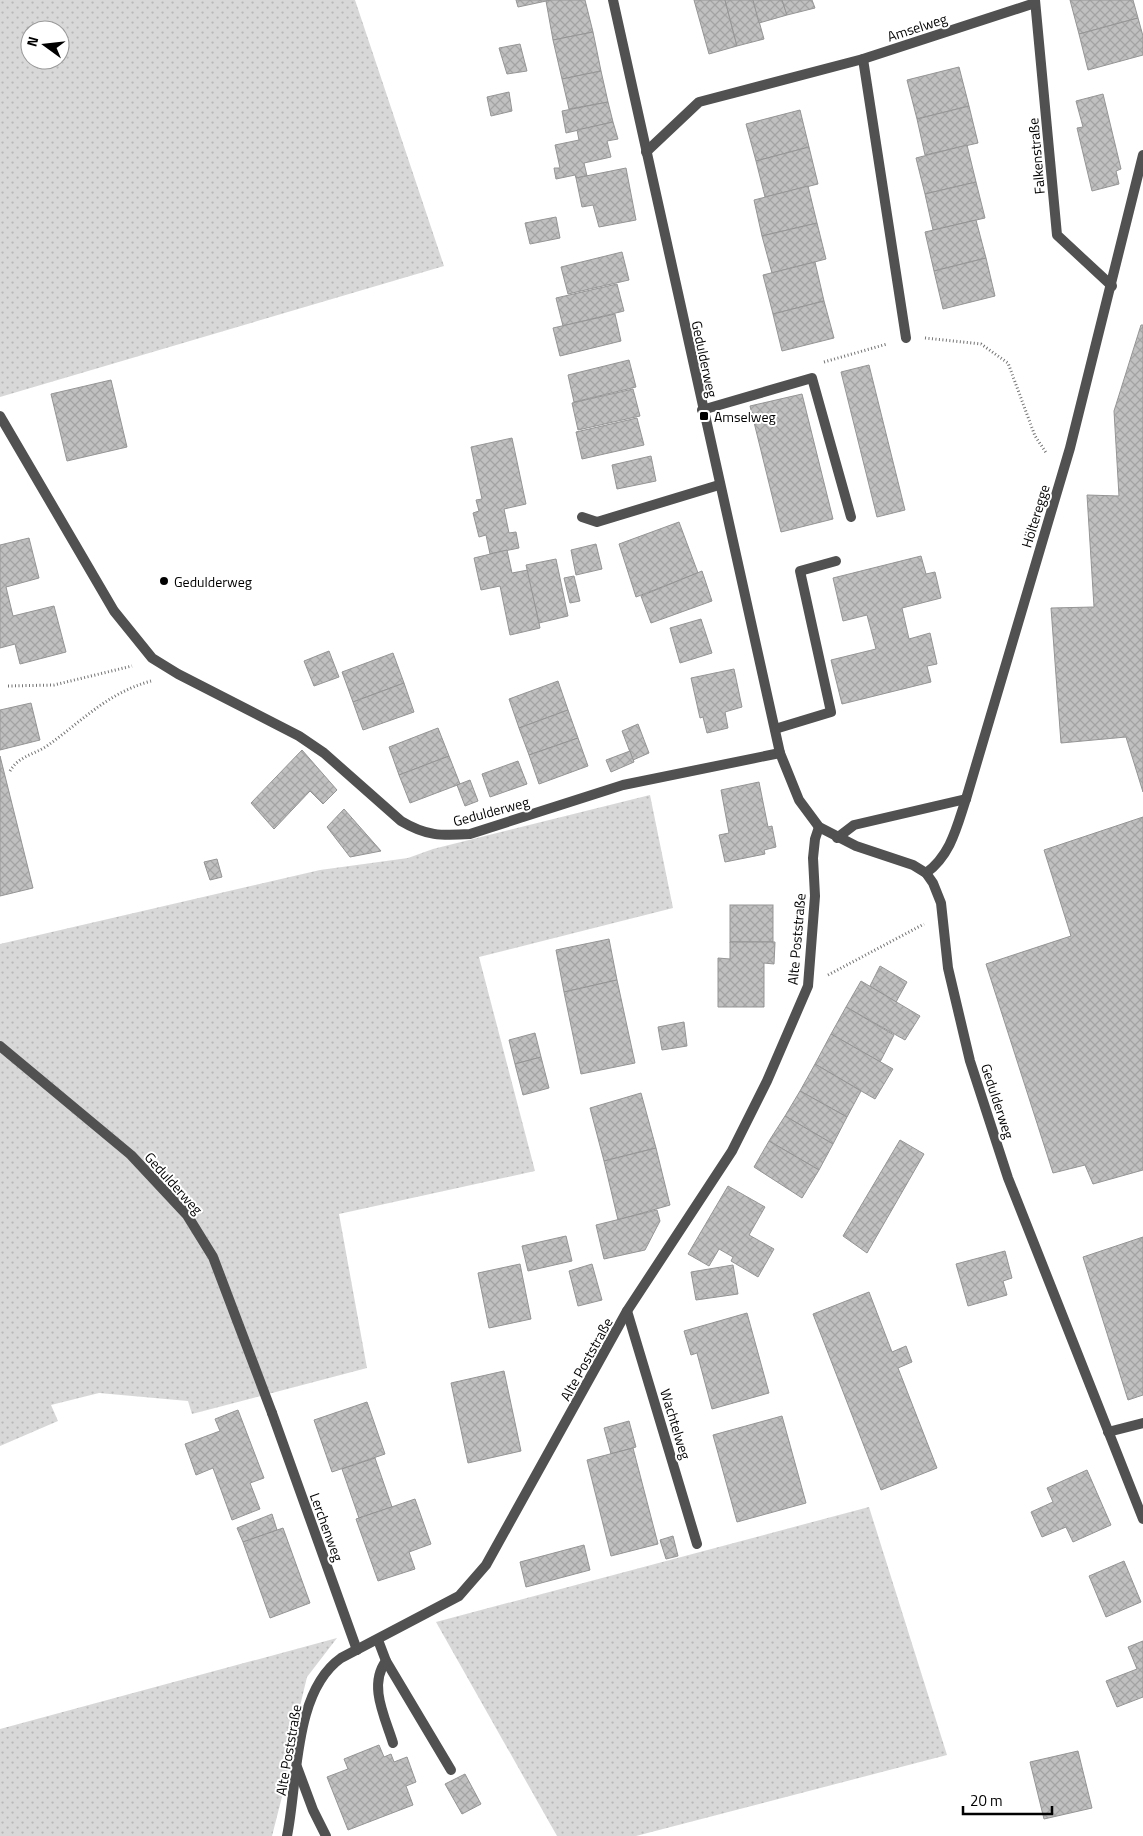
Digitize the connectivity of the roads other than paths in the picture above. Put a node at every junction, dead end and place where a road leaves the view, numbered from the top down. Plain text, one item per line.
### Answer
1 (613, 0) edge
2 (1035, 1) edge
3 (863, 59) junction
4 (646, 152) junction
5 (1143, 155) edge
6 (1112, 286) junction
7 (906, 338) road end
8 (702, 410) junction
9 (0, 416) edge
10 (719, 484) junction
11 (582, 517) dead end
12 (851, 517) dead end
13 (836, 561) dead end
14 (775, 729) junction
15 (780, 753) junction
16 (966, 799) junction
17 (819, 827) junction
18 (837, 838) junction
19 (926, 873) junction
20 (0, 1046) edge
21 (628, 1311) junction
22 (272, 1413) joint
23 (1143, 1423) edge
24 (1108, 1432) junction
25 (1143, 1519) edge
26 (697, 1544) dead end
27 (378, 1640) junction
28 (357, 1650) junction
29 (386, 1661) junction
30 (393, 1743) dead end
31 (297, 1767) junction
32 (451, 1770) dead end
33 (287, 1836) edge
34 (326, 1836) edge

1 - 4 street, Gedulderweg
2 - 3 street, Amselweg
2 - 6 street, Falkenstraße
3 - 4 street, Amselweg
3 - 7 street
4 - 8 street, Gedulderweg
5 - 6 street, Hölteregge
6 - 16 street, Hölteregge
8 - 10 street, Gedulderweg
8 - 12 street
9 - 15 street, Gedulderweg
10 - 11 street
10 - 14 street, Gedulderweg
13 - 14 street
14 - 15 street, Gedulderweg
15 - 17 street, Gedulderweg
16 - 18 street
16 - 19 street, Hölteregge
17 - 18 street, Gedulderweg
17 - 21 street, Alte Poststraße
18 - 19 street, Gedulderweg
19 - 24 street, Gedulderweg
20 - 22 street, Gedulderweg
21 - 26 street, Wachtelweg
21 - 27 street, Alte Poststraße
22 - 28 street, Lerchenweg
23 - 24 street
24 - 25 street, Gedulderweg
27 - 28 street, Alte Poststraße
27 - 29 street
28 - 31 street, Alte Poststraße
29 - 30 street
29 - 32 street
31 - 33 street, Alte Poststraße
31 - 34 street

